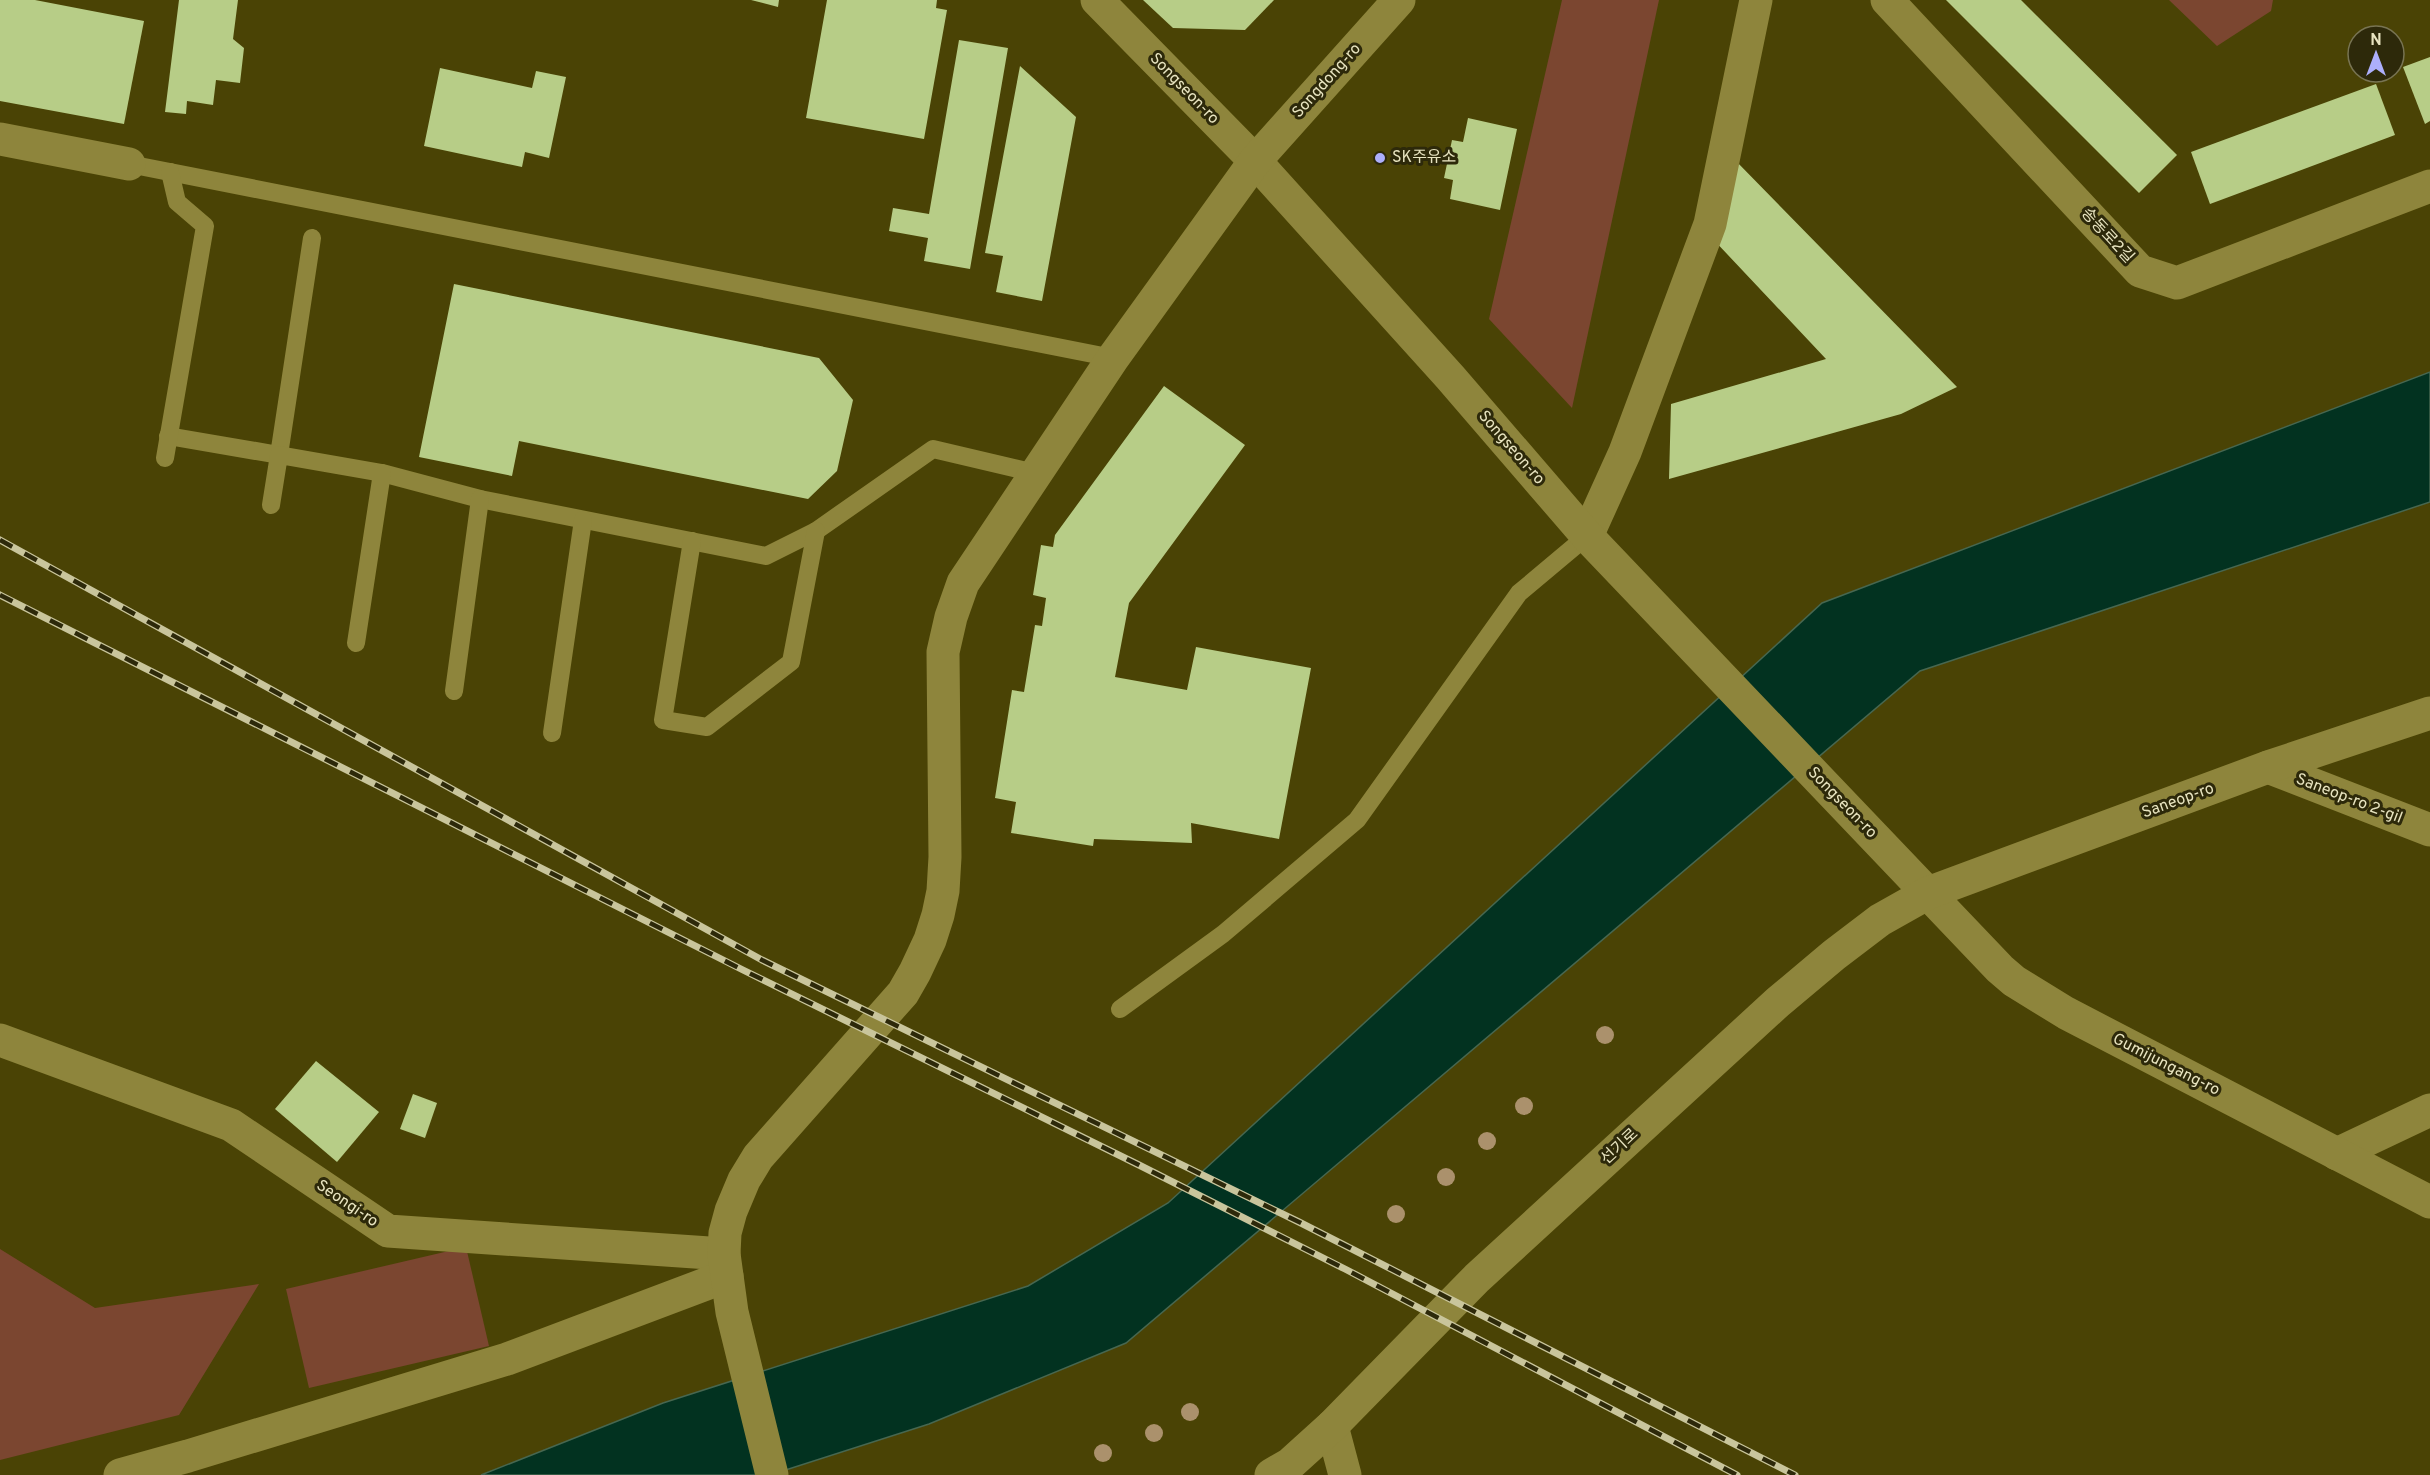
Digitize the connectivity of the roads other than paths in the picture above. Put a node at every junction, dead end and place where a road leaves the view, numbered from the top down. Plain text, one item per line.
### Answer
1 (1097, 0) edge
2 (1399, 0) edge
3 (1756, 0) edge
4 (1887, 0) edge
5 (0, 139) edge
6 (1255, 161) junction
7 (129, 164) joint
8 (170, 172) junction
9 (2430, 186) edge
10 (312, 238) dead end
11 (1113, 358) junction
12 (168, 436) junction
13 (279, 455) junction
14 (165, 458) dead end
15 (382, 473) junction
16 (1035, 473) junction
17 (480, 499) junction
18 (272, 505) dead end
19 (583, 520) junction
20 (816, 531) junction
21 (1587, 536) junction
22 (692, 542) junction
23 (357, 643) dead end
24 (454, 691) dead end
25 (2430, 712) edge
26 (552, 733) dead end
27 (2268, 767) junction
28 (2430, 830) edge
29 (1928, 893) junction
30 (1120, 1009) dead end
31 (0, 1040) edge
32 (2430, 1110) edge
33 (2337, 1154) junction
34 (2430, 1202) edge
35 (725, 1265) junction
36 (1332, 1426) junction
37 (120, 1475) edge
38 (772, 1475) edge
39 (1271, 1475) edge
40 (1345, 1475) edge

1 - 6 street, Songseon-ro
2 - 6 street, Songdong-ro
3 - 21 street
4 - 9 street, 송동로2길
5 - 7 street
6 - 11 street, Songdong-ro
6 - 21 street, Songseon-ro
7 - 8 lane
8 - 11 lane
8 - 12 lane
10 - 13 lane
11 - 16 street, Songdong-ro
12 - 13 lane
12 - 14 lane
13 - 15 lane
13 - 18 lane
15 - 17 lane
15 - 23 lane
16 - 20 lane
16 - 35 street, Songdong-ro
17 - 19 lane
17 - 24 lane
19 - 22 lane
19 - 26 lane
20 - 22 lane
20 - 22 lane
21 - 29 street, Songseon-ro
21 - 30 lane
25 - 27 street, Saneop-ro
27 - 28 street, Saneop-ro 2-gil
27 - 29 street, Saneop-ro
29 - 33 street, Gumijungang-ro
29 - 36 street, 선기로
31 - 35 street, Seongi-ro
32 - 33 street
33 - 34 street, Gumijungang-ro
35 - 37 street
35 - 38 street, Songdong-ro
36 - 39 street
36 - 40 street

